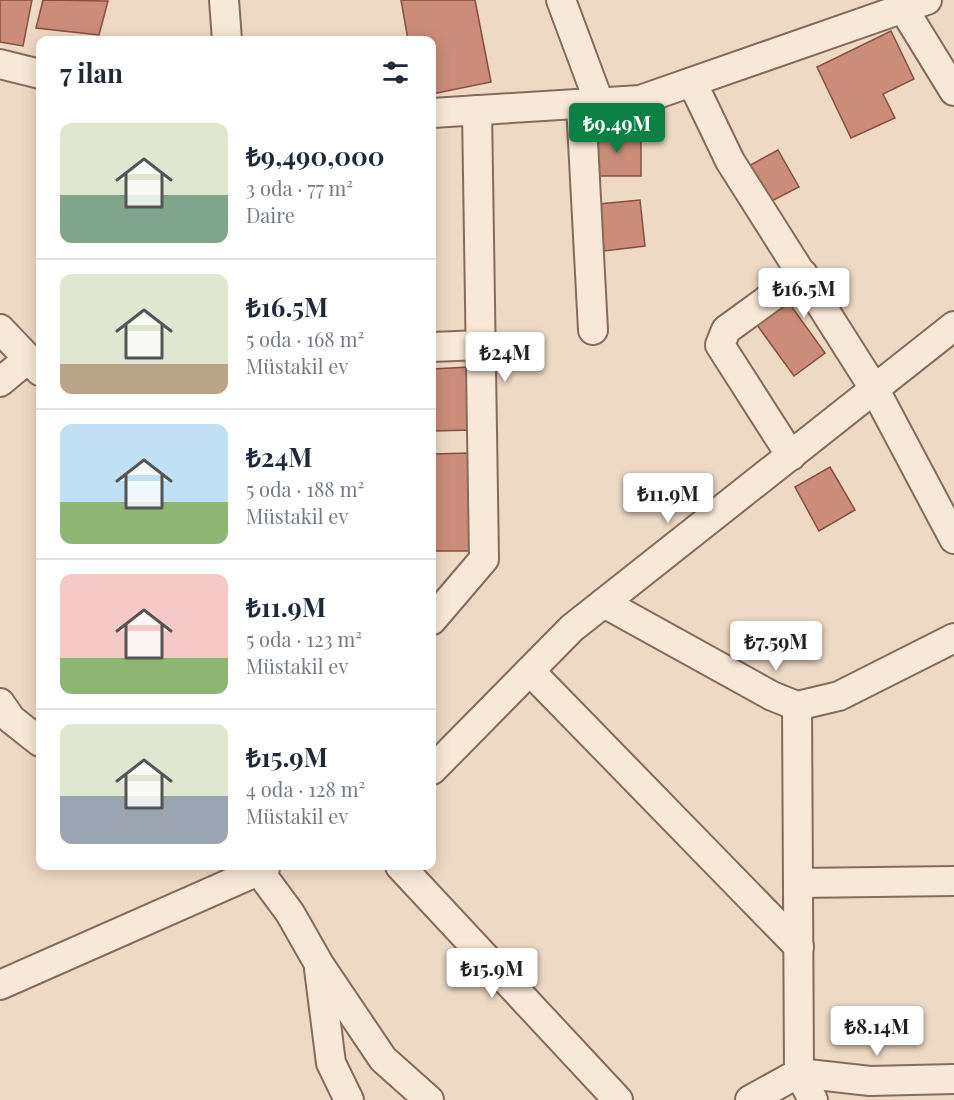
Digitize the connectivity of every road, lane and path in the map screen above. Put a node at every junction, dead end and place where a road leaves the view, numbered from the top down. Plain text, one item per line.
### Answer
1 (224, 0) edge
2 (561, 0) edge
3 (915, 4) edge
4 (226, 36) edge
5 (0, 64) edge
6 (36, 73) edge
7 (692, 82) junction
8 (954, 91) edge
9 (590, 103) junction
10 (477, 110) junction
11 (436, 113) edge
12 (803, 274) junction
13 (954, 327) edge
14 (0, 329) edge
15 (593, 330) dead end
16 (481, 345) junction
17 (436, 347) edge
18 (34, 365) edge
19 (0, 382) edge
20 (875, 390) junction
21 (791, 456) junction
22 (944, 495) edge
23 (954, 539) edge
24 (604, 603) junction
25 (436, 615) edge
26 (954, 638) edge
27 (530, 670) junction
28 (0, 703) edge
29 (796, 706) junction
30 (36, 739) edge
31 (436, 766) edge
32 (249, 870) edge
33 (258, 870) edge
34 (404, 870) edge
35 (954, 880) edge
36 (798, 883) junction
37 (799, 947) junction
38 (319, 964) junction
39 (0, 985) edge
40 (799, 1073) junction
41 (954, 1079) edge
42 (348, 1100) edge
43 (429, 1100) edge
44 (618, 1100) edge
45 (750, 1100) edge
46 (813, 1100) edge

1 - 4 street
2 - 9 street
3 - 7 street
3 - 8 street
5 - 6 street
7 - 9 street
7 - 12 street
9 - 10 street
9 - 15 street
10 - 11 street
10 - 16 street
12 - 20 street
12 - 21 street
13 - 20 street
14 - 18 street
16 - 17 street
16 - 25 street
18 - 19 street
20 - 21 street
20 - 22 street
21 - 24 street
22 - 23 street
24 - 27 street
24 - 29 street
26 - 29 street
27 - 31 street
27 - 37 street
28 - 30 street
29 - 36 street
32 - 39 street
33 - 38 street
34 - 44 street
35 - 36 street
36 - 37 street
37 - 40 street
38 - 42 street
38 - 43 street
40 - 41 street
40 - 45 street
40 - 46 street

